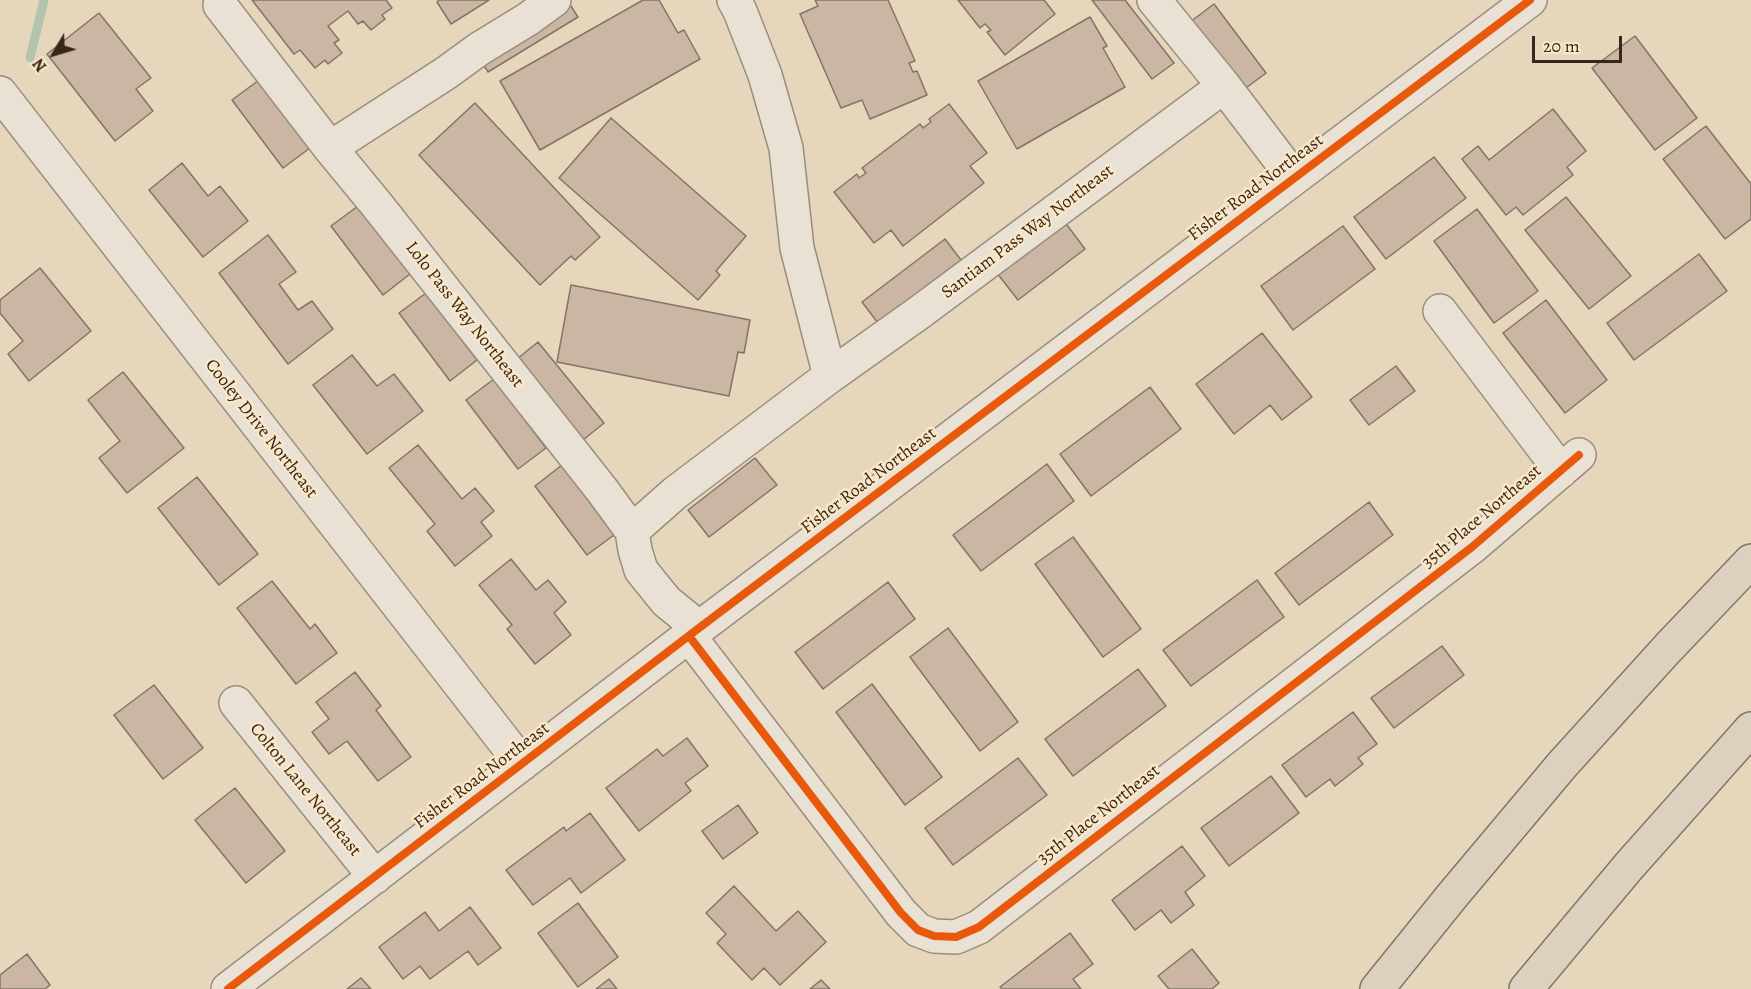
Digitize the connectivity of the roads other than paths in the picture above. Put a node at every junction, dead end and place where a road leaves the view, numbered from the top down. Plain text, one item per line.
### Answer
1 (554, 0) edge
2 (734, 0) edge
3 (1154, 0) edge
4 (1530, 0) edge
5 (220, 5) dead end
6 (1224, 86) junction
7 (0, 93) edge
8 (330, 148) junction
9 (1294, 178) junction
10 (1440, 311) dead end
11 (830, 376) junction
12 (632, 531) junction
13 (1751, 561) edge
14 (694, 632) junction
15 (236, 703) dead end
16 (1751, 729) edge
17 (522, 764) junction
18 (375, 877) junction
19 (228, 989) edge
20 (1377, 989) edge
21 (1526, 989) edge

1 - 8 street
2 - 11 street
3 - 6 street
4 - 9 street, Fisher Road Northeast
5 - 8 street, Lolo Pass Way Northeast
6 - 9 street
6 - 11 street, Santiam Pass Way Northeast
7 - 17 street, Cooley Drive Northeast
8 - 12 street, Lolo Pass Way Northeast
9 - 14 street, Fisher Road Northeast
10 - 14 street, 35th Place Northeast
11 - 12 street, Santiam Pass Way Northeast
12 - 14 street, Lolo Pass Way Northeast
13 - 20 highway
14 - 17 street, Fisher Road Northeast
15 - 18 street, Colton Lane Northeast
16 - 21 highway
17 - 18 street, Fisher Road Northeast
18 - 19 street, Fisher Road Northeast

